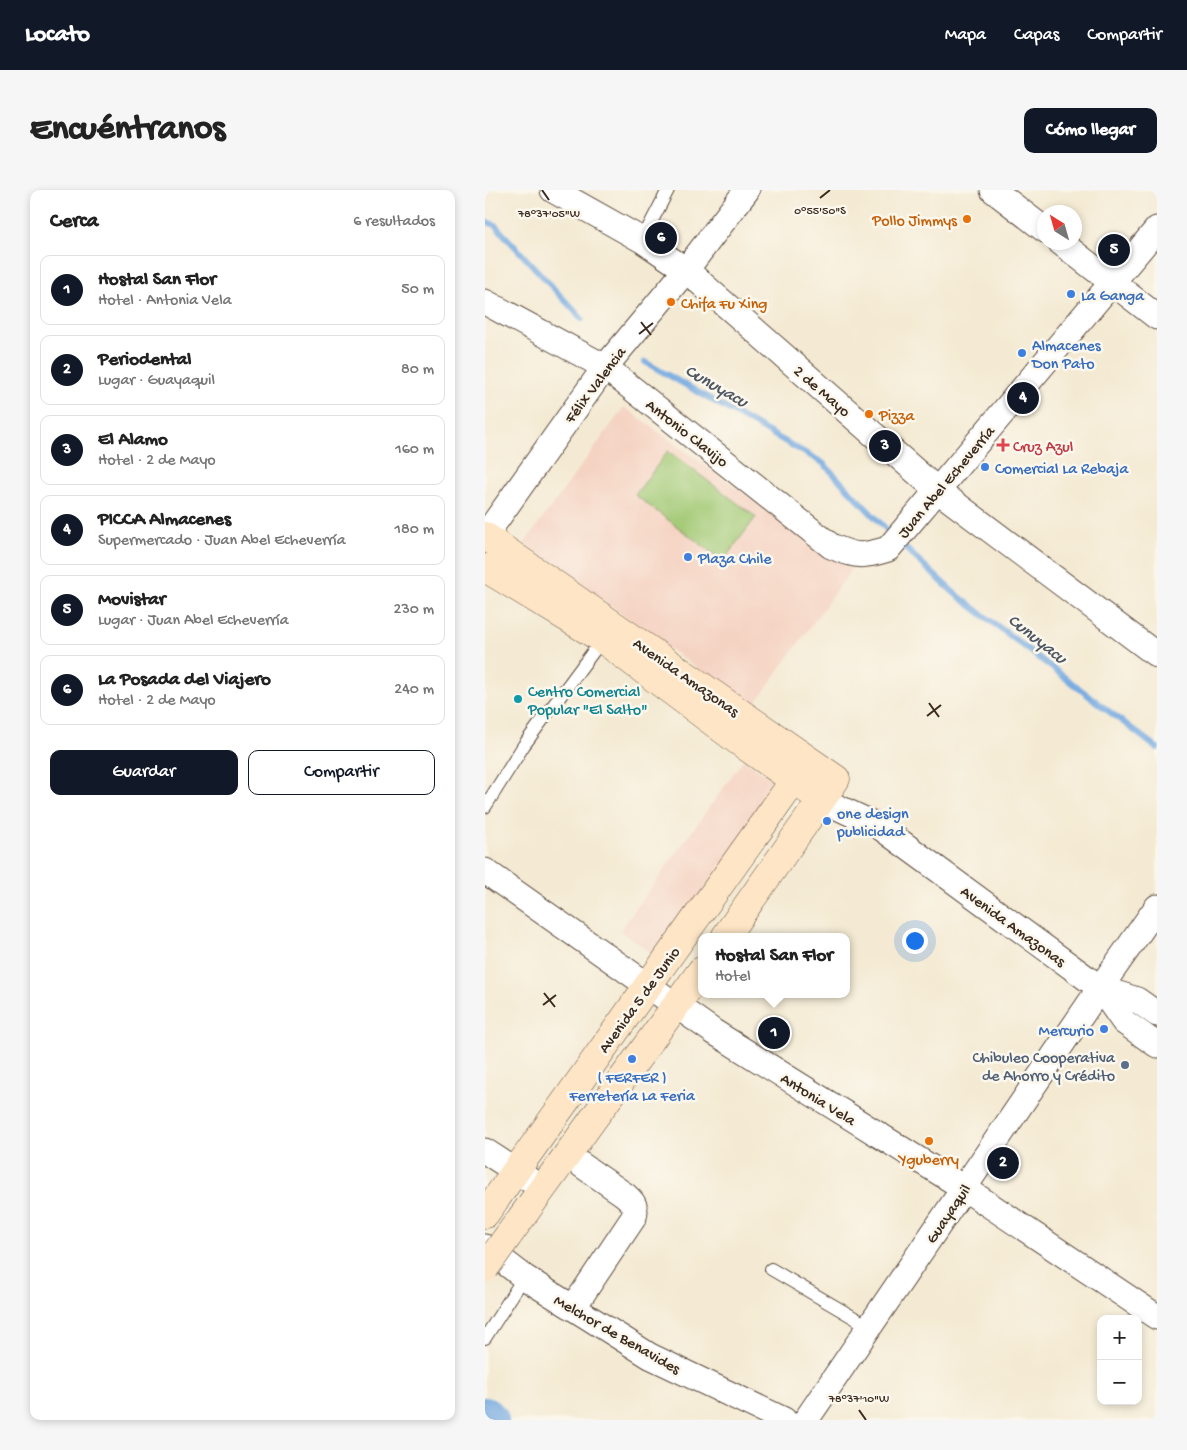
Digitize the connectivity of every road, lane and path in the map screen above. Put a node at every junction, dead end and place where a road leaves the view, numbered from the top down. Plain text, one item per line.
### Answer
1 (553, 190) edge
2 (668, 190) edge
3 (747, 190) edge
4 (993, 190) edge
5 (1037, 224) edge
6 (1157, 229) edge
7 (641, 240) junction
8 (1070, 250) edge
9 (686, 270) junction
10 (1112, 283) junction
11 (485, 302) edge
12 (1157, 317) edge
13 (605, 367) junction
14 (937, 490) junction
15 (485, 536) edge
16 (887, 549) joint
17 (485, 568) edge
18 (608, 632) junction
19 (1157, 655) edge
20 (801, 771) junction
21 (829, 790) junction
22 (485, 807) edge
23 (485, 871) edge
24 (1157, 907) edge
25 (728, 933) edge
26 (698, 975) edge
27 (647, 986) junction
28 (1100, 988) junction
29 (676, 1006) junction
30 (1157, 1014) edge
31 (1157, 1045) edge
32 (485, 1151) edge
33 (567, 1155) junction
34 (516, 1171) junction
35 (542, 1188) junction
36 (964, 1188) junction
37 (485, 1214) edge
38 (497, 1242) edge
39 (485, 1268) edge
40 (771, 1270) dead end
41 (524, 1276) junction
42 (573, 1308) junction
43 (1157, 1317) edge
44 (870, 1327) junction
45 (485, 1338) edge
46 (785, 1420) edge
47 (806, 1420) edge

1 - 7 street, 2 de Mayo
2 - 7 lane
3 - 9 street, Félix Valencia
4 - 5 street
6 - 10 street, Juan Abel Echeverría
7 - 9 street, 2 de Mayo
8 - 10 street
9 - 13 street, Félix Valencia
9 - 14 street, 2 de Mayo
10 - 12 street
10 - 14 street, Juan Abel Echeverría
11 - 13 street, Antonio Clavijo
13 - 15 street, Félix Valencia
13 - 16 street, Antonio Clavijo
14 - 16 street, Juan Abel Echeverría
14 - 19 street, 2 de Mayo
15 - 18 main road, Avenida Amazonas
17 - 18 main road, Avenida Amazonas
18 - 20 main road, Avenida Amazonas
18 - 22 lane
20 - 21 main road, Avenida Amazonas
20 - 27 main road, Avenida 5 de Junio
21 - 25 main road
21 - 28 street, Avenida Amazonas
23 - 27 street, Antonia Vela
24 - 28 street, Guayaquil
26 - 29 main road
27 - 29 street, Antonia Vela
27 - 34 main road, Avenida 5 de Junio
28 - 30 street, Avenida Amazonas
28 - 31 street, Avenida Amazonas
28 - 36 street, Guayaquil
29 - 33 main road
29 - 36 street, Antonia Vela
32 - 34 street
33 - 35 main road
33 - 42 street
34 - 35 street
34 - 37 main road, Avenida 5 de Junio
35 - 38 main road
36 - 43 street, Antonia Vela
36 - 44 street, Guayaquil
38 - 39 main road, bridge
38 - 41 street, Melchor de Benavides
40 - 44 lane
41 - 42 street, Melchor de Benavides
41 - 45 lane
42 - 46 street, Melchor de Benavides
44 - 47 street, Guayaquil

